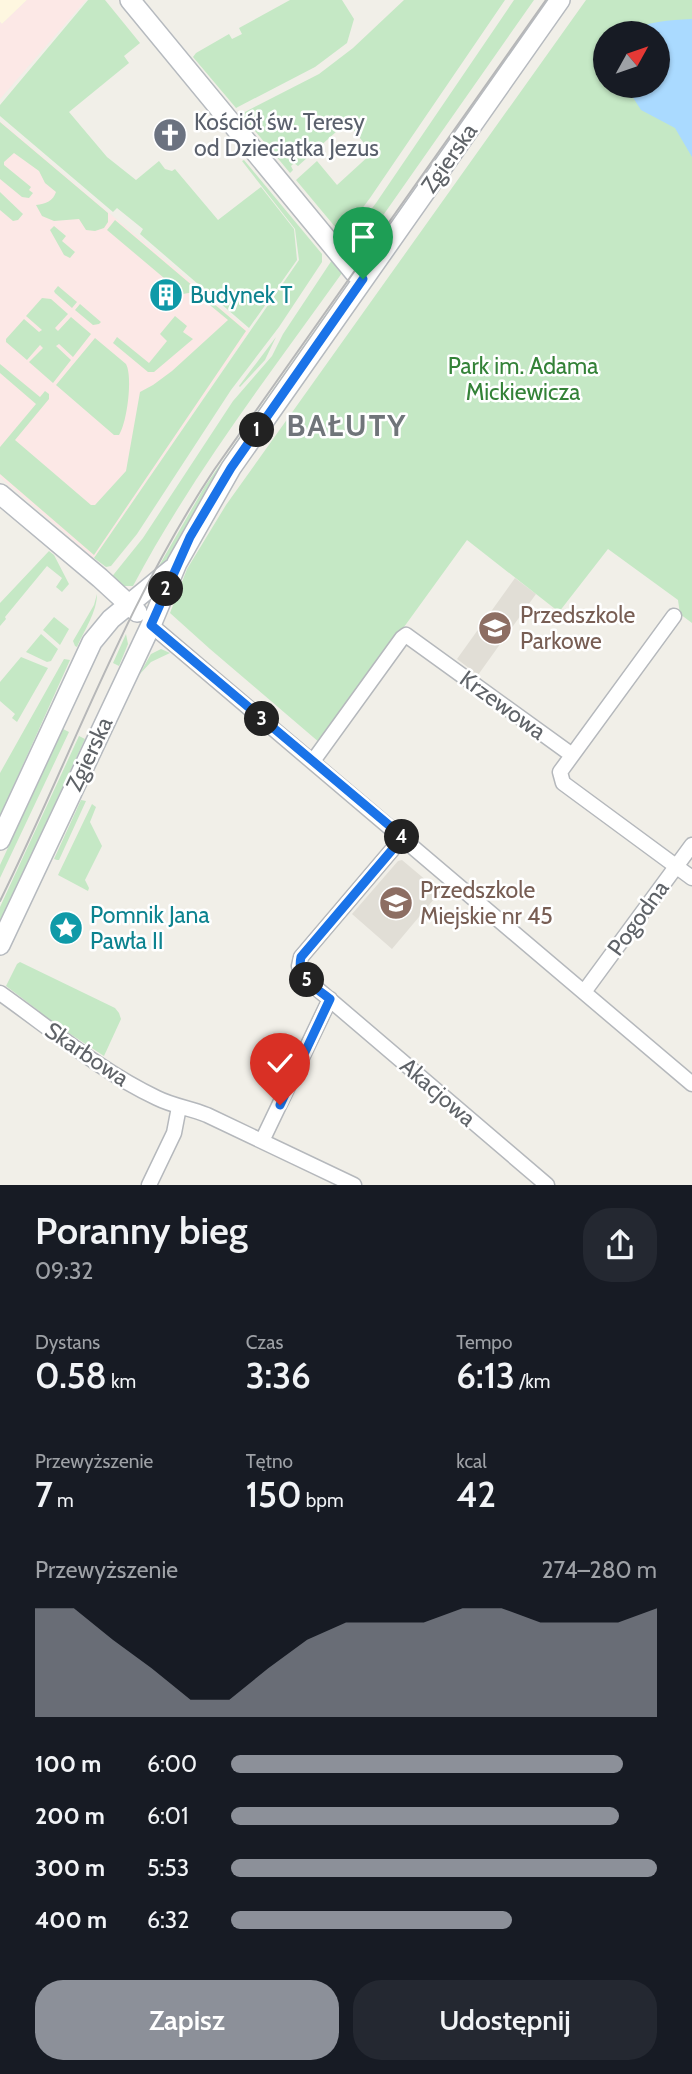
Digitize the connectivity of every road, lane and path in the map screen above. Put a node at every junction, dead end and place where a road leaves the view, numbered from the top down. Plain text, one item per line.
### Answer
1 (130, 0) edge
2 (560, 0) edge
3 (363, 279) junction
4 (0, 494) edge
5 (177, 563) junction
6 (129, 605) junction
7 (674, 616) dead end
8 (151, 625) junction
9 (572, 755) junction
10 (313, 761) junction
11 (403, 837) junction
12 (0, 840) edge
13 (692, 845) edge
14 (676, 866) junction
15 (692, 878) edge
16 (0, 945) edge
17 (584, 992) junction
18 (0, 993) edge
19 (330, 999) junction
20 (692, 1084) edge
21 (179, 1107) junction
22 (262, 1141) junction
23 (149, 1185) edge
24 (354, 1185) edge
25 (547, 1185) edge

1 - 3 main road
2 - 3 main road, Zgierska
3 - 5 main road, Zgierska
4 - 6 main road
5 - 6 main road, Zgierska
5 - 8 main road, Zgierska
6 - 8 main road
6 - 12 main road, Zgierska
7 - 9 street
8 - 10 street
8 - 16 main road, Zgierska
9 - 10 street, Krzewowa
9 - 14 street
10 - 11 street
11 - 17 street
11 - 19 street, Akacjowa
13 - 14 street, Pogodna
14 - 15 street
14 - 17 street, Pogodna
17 - 20 street
18 - 21 street, Skarbowa
19 - 22 street
19 - 25 street, Akacjowa
21 - 22 street, Skarbowa
21 - 23 street
22 - 24 street, Skarbowa

